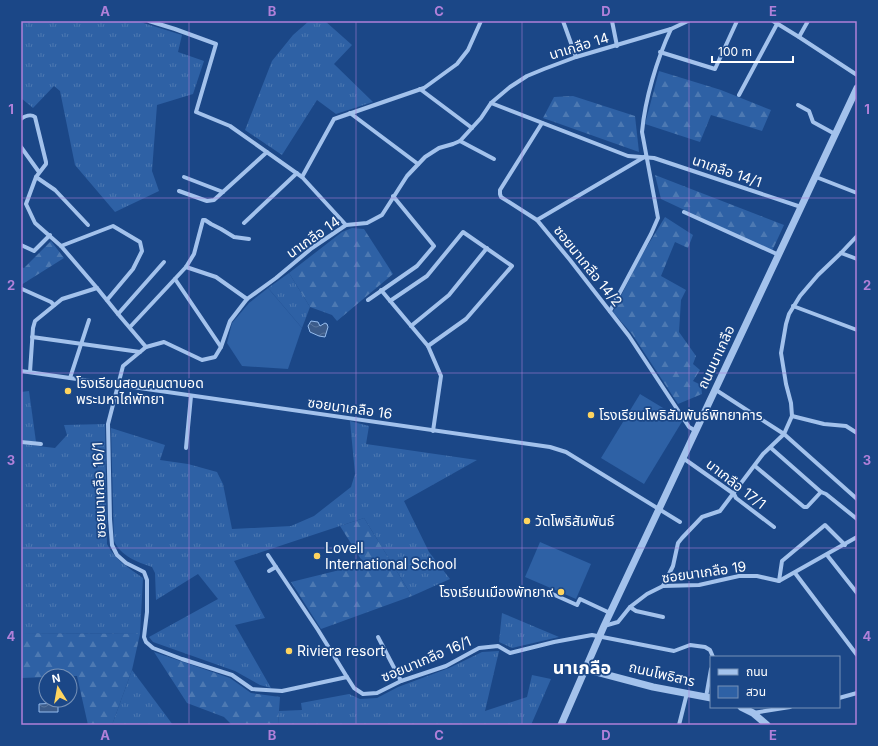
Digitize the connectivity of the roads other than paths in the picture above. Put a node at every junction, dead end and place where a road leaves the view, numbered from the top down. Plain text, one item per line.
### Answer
1 (149, 21) edge
2 (481, 21) edge
3 (563, 21) edge
4 (612, 21) edge
5 (688, 21) edge
6 (737, 21) edge
7 (773, 21) edge
8 (808, 21) edge
9 (777, 24) junction
10 (671, 29) junction
11 (799, 37) junction
12 (617, 46) junction
13 (660, 52) junction
14 (576, 58) junction
15 (857, 75) edge
16 (857, 88) edge
17 (420, 89) junction
18 (739, 95) dead end
19 (491, 104) junction
20 (798, 105) dead end
21 (350, 113) junction
22 (21, 119) edge
23 (542, 123) junction
24 (472, 128) junction
25 (835, 134) junction
26 (460, 141) junction
27 (21, 148) edge
28 (268, 152) junction
29 (646, 156) junction
30 (494, 159) dead end
31 (418, 164) junction
32 (39, 172) junction
33 (297, 173) junction
34 (302, 176) junction
35 (36, 177) junction
36 (184, 177) dead end
37 (816, 177) junction
38 (179, 190) dead end
39 (223, 192) junction
40 (857, 193) edge
41 (393, 196) junction
42 (802, 207) junction
43 (684, 212) dead end
44 (538, 220) junction
45 (244, 223) dead end
46 (88, 225) dead end
47 (346, 225) junction
48 (50, 235) junction
49 (857, 236) edge
50 (249, 239) dead end
51 (21, 245) edge
52 (61, 246) junction
53 (486, 248) junction
54 (842, 253) junction
55 (779, 255) junction
56 (857, 259) edge
57 (164, 262) dead end
58 (186, 267) junction
59 (175, 279) junction
60 (97, 288) junction
61 (22, 290) dead end
62 (381, 290) junction
63 (246, 299) junction
64 (107, 300) junction
65 (368, 300) dead end
66 (390, 301) junction
67 (54, 305) junction
68 (793, 306) junction
69 (610, 311) junction
70 (118, 314) junction
71 (89, 320) dead end
72 (411, 326) junction
73 (130, 327) junction
74 (857, 330) edge
75 (32, 337) junction
76 (82, 344) junction
77 (428, 346) junction
78 (146, 347) junction
79 (221, 348) junction
80 (140, 352) junction
81 (21, 371) edge
82 (30, 372) junction
83 (70, 378) junction
84 (118, 384) junction
85 (716, 390) junction
86 (191, 396) junction
87 (792, 416) junction
88 (433, 431) junction
89 (696, 431) junction
90 (857, 433) edge
91 (784, 434) junction
92 (21, 442) edge
93 (41, 444) dead end
94 (186, 448) dead end
95 (771, 448) junction
96 (683, 458) junction
97 (755, 466) junction
98 (821, 492) junction
99 (734, 494) junction
100 (857, 499) edge
101 (660, 509) junction
102 (857, 519) edge
103 (680, 522) dead end
104 (774, 527) dead end
105 (857, 537) edge
106 (845, 544) junction
107 (268, 555) dead end
108 (827, 556) junction
109 (276, 567) junction
110 (269, 571) dead end
111 (795, 573) junction
112 (779, 581) junction
113 (663, 586) junction
114 (548, 592) dead end
115 (857, 593) edge
116 (630, 607) junction
117 (610, 613) junction
118 (664, 617) dead end
119 (604, 626) junction
120 (599, 636) junction
121 (378, 637) dead end
122 (857, 655) edge
123 (713, 656) edge
124 (585, 669) junction
125 (347, 677) junction
126 (710, 678) edge
127 (401, 681) junction
128 (687, 693) junction
129 (857, 693) edge
130 (708, 698) edge
131 (840, 698) edge
132 (743, 708) edge
133 (784, 708) edge
134 (753, 713) junction
135 (561, 725) edge
136 (679, 725) edge
137 (767, 725) edge

1 - 28 street
2 - 17 street
3 - 14 street
4 - 12 street
5 - 10 street, นาเกลือ 14
6 - 13 street
7 - 9 street
8 - 11 street
9 - 11 street
9 - 18 street
10 - 12 street, นาเกลือ 14
10 - 13 street
11 - 15 street
12 - 14 street, นาเกลือ 14
13 - 29 street
14 - 19 street, นาเกลือ 14
16 - 25 street, ถนนนาเกลือ
17 - 21 street
17 - 24 street
19 - 23 street, นาเกลือ 14/1
19 - 24 street, นาเกลือ 14
20 - 25 street
21 - 31 street
21 - 34 street
22 - 32 street
23 - 29 street, นาเกลือ 14/1
23 - 44 street, ซอยนาเกลือ 14/2
24 - 26 street, นาเกลือ 14
25 - 37 street, ถนนนาเกลือ
26 - 30 street
26 - 31 street, นาเกลือ 14
27 - 32 street
28 - 33 street
28 - 39 street
29 - 42 street, นาเกลือ 14/1
29 - 44 street
29 - 69 street
31 - 41 street, นาเกลือ 14
32 - 35 street
33 - 34 street
33 - 45 street
34 - 47 street
35 - 46 street
35 - 48 street
36 - 39 street
37 - 40 street
37 - 42 street, ถนนนาเกลือ
38 - 39 street
41 - 47 street, นาเกลือ 14
41 - 62 street
42 - 55 street, ถนนนาเกลือ
43 - 55 street
44 - 69 street, ซอยนาเกลือ 14/2
47 - 63 street, นาเกลือ 14
48 - 51 street
48 - 52 street
49 - 54 street
50 - 58 street
52 - 60 street
52 - 64 street
53 - 66 street
53 - 72 street
53 - 77 street
54 - 56 street
54 - 68 street
55 - 85 street, ถนนนาเกลือ
57 - 70 street
58 - 59 street
58 - 63 street
59 - 73 street
59 - 79 street
60 - 64 street
60 - 67 street
61 - 67 street
62 - 65 street
62 - 66 street
63 - 79 street, นาเกลือ 14
64 - 70 street
66 - 72 street
67 - 75 street
68 - 74 street
68 - 87 street
69 - 89 street, ซอยนาเกลือ 14/2
70 - 73 street
71 - 76 street
72 - 77 street
73 - 78 street
75 - 76 street
75 - 82 street
76 - 80 street
76 - 83 street
77 - 88 street
78 - 79 street
78 - 80 street
80 - 84 street
81 - 82 street, ซอยนาเกลือ 16
82 - 83 street, ซอยนาเกลือ 16
83 - 84 street, ซอยนาเกลือ 16
84 - 86 street, ซอยนาเกลือ 16
84 - 125 street, ซอยนาเกลือ 16/1
85 - 89 street, ถนนนาเกลือ
85 - 91 street
86 - 88 street, ซอยนาเกลือ 16
86 - 94 street
87 - 90 street
87 - 91 street
88 - 101 street, ซอยนาเกลือ 16
89 - 96 street, ถนนนาเกลือ
91 - 95 street
91 - 100 street
92 - 93 street
95 - 97 street
95 - 98 street
96 - 99 street, นาเกลือ 17/1
96 - 101 street, ถนนนาเกลือ
97 - 98 street
97 - 99 street
98 - 102 street
99 - 104 street, นาเกลือ 17/1
99 - 113 street
101 - 103 street, ซอยนาเกลือ 16
101 - 117 street, ถนนนาเกลือ
105 - 106 street
106 - 108 street
106 - 112 street
107 - 109 street
108 - 111 street
108 - 115 street
109 - 110 street
109 - 125 street
111 - 112 street
111 - 122 street
112 - 113 street, ซอยนาเกลือ 19
113 - 116 street, ซอยนาเกลือ 19
114 - 117 street
116 - 118 street
116 - 119 street, ซอยนาเกลือ 19
117 - 119 street, ถนนนาเกลือ
119 - 120 street, ถนนนาเกลือ
120 - 123 street, ซอยนาเกลือ 16/1
120 - 124 street, ถนนนาเกลือ
120 - 127 street, ซอยนาเกลือ 16/1
121 - 127 street
124 - 128 street, ถนนโพธิสาร
124 - 135 street, ถนนนาเกลือ
125 - 127 street, ซอยนาเกลือ 16/1
126 - 130 street
128 - 130 street, ถนนโพธิสาร
128 - 136 street
129 - 131 street
132 - 134 street
133 - 134 street
134 - 137 street

